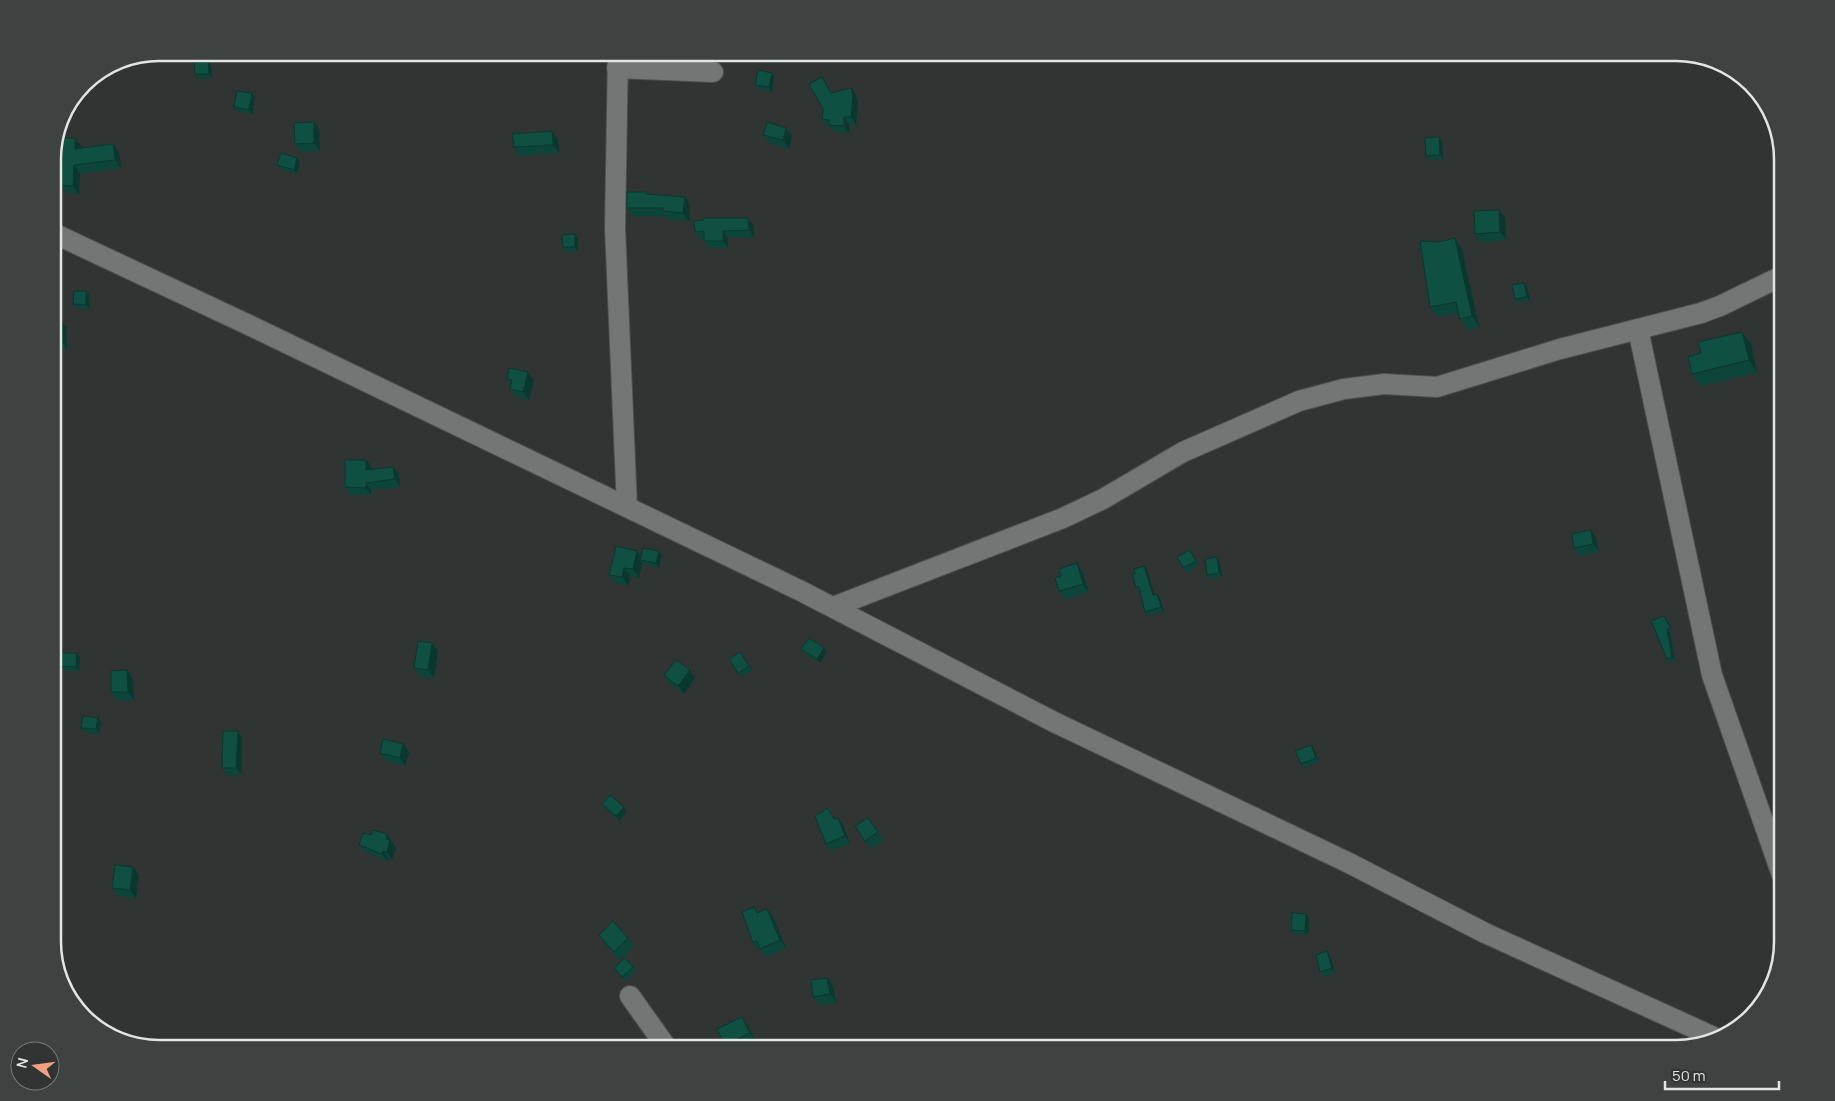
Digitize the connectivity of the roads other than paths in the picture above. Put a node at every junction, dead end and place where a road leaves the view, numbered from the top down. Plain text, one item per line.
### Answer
1 (618, 61) edge
2 (626, 61) edge
3 (712, 72) dead end
4 (61, 237) edge
5 (1774, 280) edge
6 (1638, 329) junction
7 (627, 507) junction
8 (833, 607) junction
9 (1774, 852) edge
10 (630, 996) dead end
11 (1707, 1034) edge
12 (661, 1040) edge

1 - 7 street
2 - 3 street
4 - 7 street
5 - 6 street
6 - 8 street
6 - 9 street
7 - 8 street
8 - 11 street
10 - 12 street

